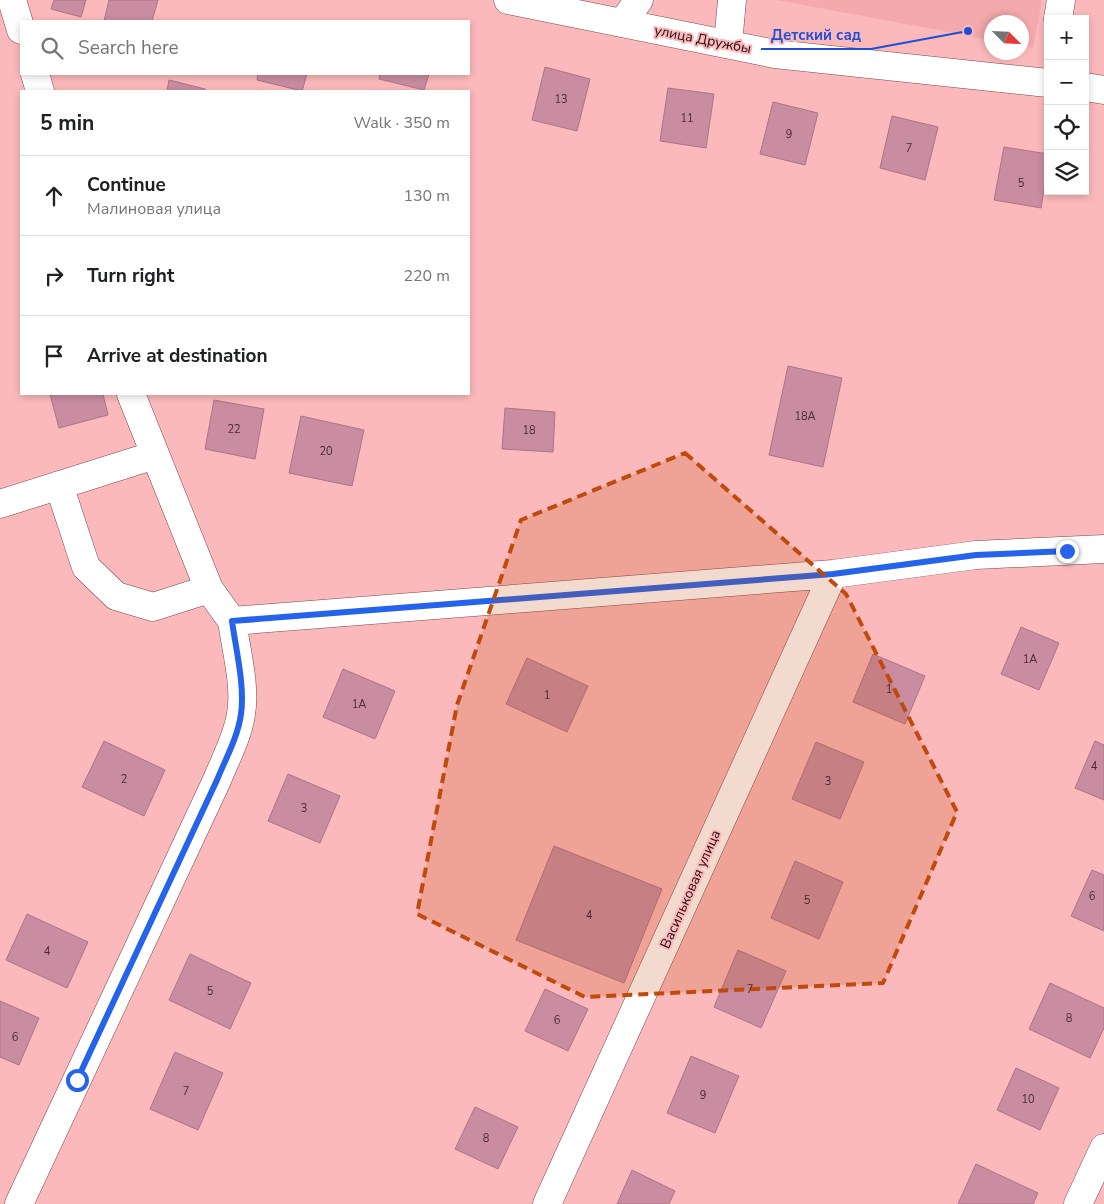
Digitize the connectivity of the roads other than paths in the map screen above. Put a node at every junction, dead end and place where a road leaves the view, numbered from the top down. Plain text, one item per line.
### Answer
1 (12, 0) edge
2 (508, 0) edge
3 (639, 0) edge
4 (732, 0) edge
5 (1061, 0) edge
6 (1059, 15) edge
7 (622, 23) junction
8 (20, 27) edge
9 (728, 44) junction
10 (34, 75) edge
11 (1044, 78) edge
12 (1089, 88) edge
13 (40, 90) edge
14 (1104, 90) edge
15 (131, 395) edge
16 (154, 455) junction
17 (59, 485) junction
18 (0, 504) edge
19 (1104, 549) edge
20 (833, 574) junction
21 (209, 589) junction
22 (232, 621) junction
23 (1104, 1148) edge
24 (19, 1204) edge
25 (547, 1204) edge
26 (1078, 1204) edge

1 - 8 street
2 - 7 street, улица Дружбы
3 - 7 street
4 - 9 street
5 - 6 street
7 - 9 street, улица Дружбы
9 - 11 street, улица Дружбы
10 - 13 street
12 - 14 street
15 - 16 street
16 - 17 street
16 - 21 street
17 - 18 street
17 - 21 street
19 - 20 street
20 - 22 street
20 - 25 street, Васильковая улица
21 - 22 street
22 - 24 street
23 - 26 street

